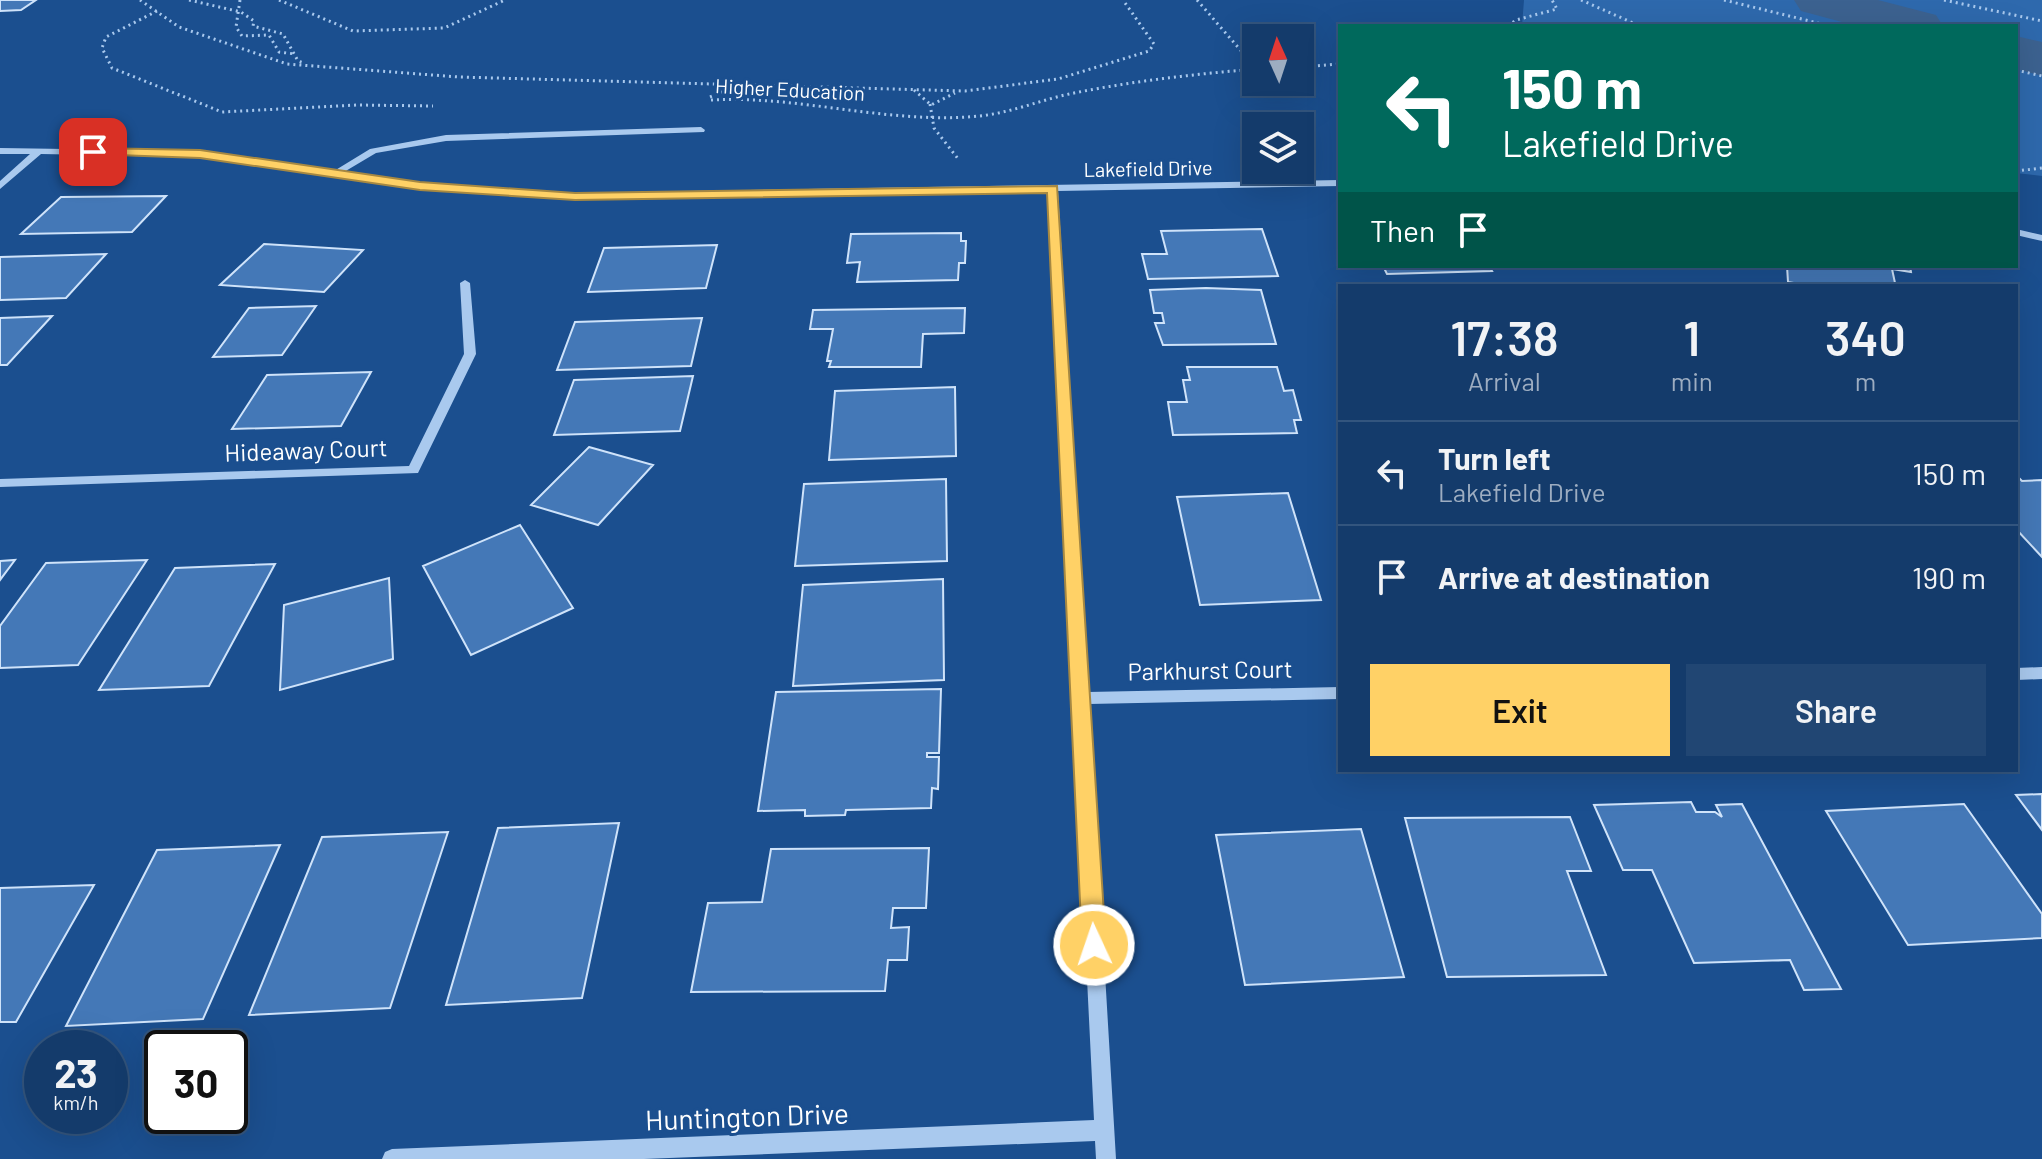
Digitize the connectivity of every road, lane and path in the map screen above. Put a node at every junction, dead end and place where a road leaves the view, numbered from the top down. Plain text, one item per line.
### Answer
1 (140, 0) edge
2 (189, 0) edge
3 (240, 0) edge
4 (279, 0) edge
5 (505, 0) edge
6 (1123, 0) edge
7 (1197, 0) edge
8 (1552, 0) edge
9 (1581, 0) edge
10 (1724, 0) edge
11 (1944, 0) edge
12 (157, 11) junction
13 (238, 11) junction
14 (2042, 21) edge
15 (1511, 24) edge
16 (1635, 24) edge
17 (1822, 24) edge
18 (1242, 53) edge
19 (295, 54) junction
20 (1338, 64) edge
21 (308, 66) junction
22 (1314, 66) edge
23 (1242, 70) edge
24 (2018, 70) edge
25 (2042, 76) edge
26 (734, 87) junction
27 (914, 90) junction
28 (960, 91) junction
29 (930, 104) junction
30 (439, 107) dead end
31 (927, 116) junction
32 (701, 130) dead end
33 (40, 150) junction
34 (0, 151) edge
35 (963, 166) dead end
36 (2042, 168) edge
37 (2018, 171) edge
38 (333, 175) junction
39 (1338, 183) edge
40 (0, 186) edge
41 (1053, 189) junction
42 (2018, 232) edge
43 (2042, 238) edge
44 (465, 283) dead end
45 (0, 483) edge
46 (2042, 673) edge
47 (2018, 674) edge
48 (1338, 693) edge
49 (1080, 698) junction
50 (1104, 1130) junction
51 (392, 1159) edge
52 (1106, 1159) edge

1 - 12 path
2 - 13 path
3 - 13 path
4 - 5 path
6 - 28 path
7 - 18 path
8 - 15 path
9 - 16 path
10 - 17 path
11 - 14 path
12 - 21 path
12 - 30 path
13 - 19 path
13 - 19 path
19 - 21 path
20 - 22 path
21 - 26 path
23 - 31 path, Higher Education
24 - 25 path
26 - 27 path
26 - 31 path, Higher Education
27 - 28 path
27 - 29 path
28 - 29 path
29 - 31 path
31 - 35 path
32 - 38 street
33 - 34 street, Lakefield Drive
33 - 38 street, Lakefield Drive
33 - 40 street
36 - 37 path
38 - 41 street, Lakefield Drive
39 - 41 street, Lakefield Drive
41 - 49 street
42 - 43 street
44 - 45 street, Hideaway Court
46 - 47 street
48 - 49 street, Parkhurst Court
49 - 50 street
50 - 51 street, Huntington Drive
50 - 52 street

